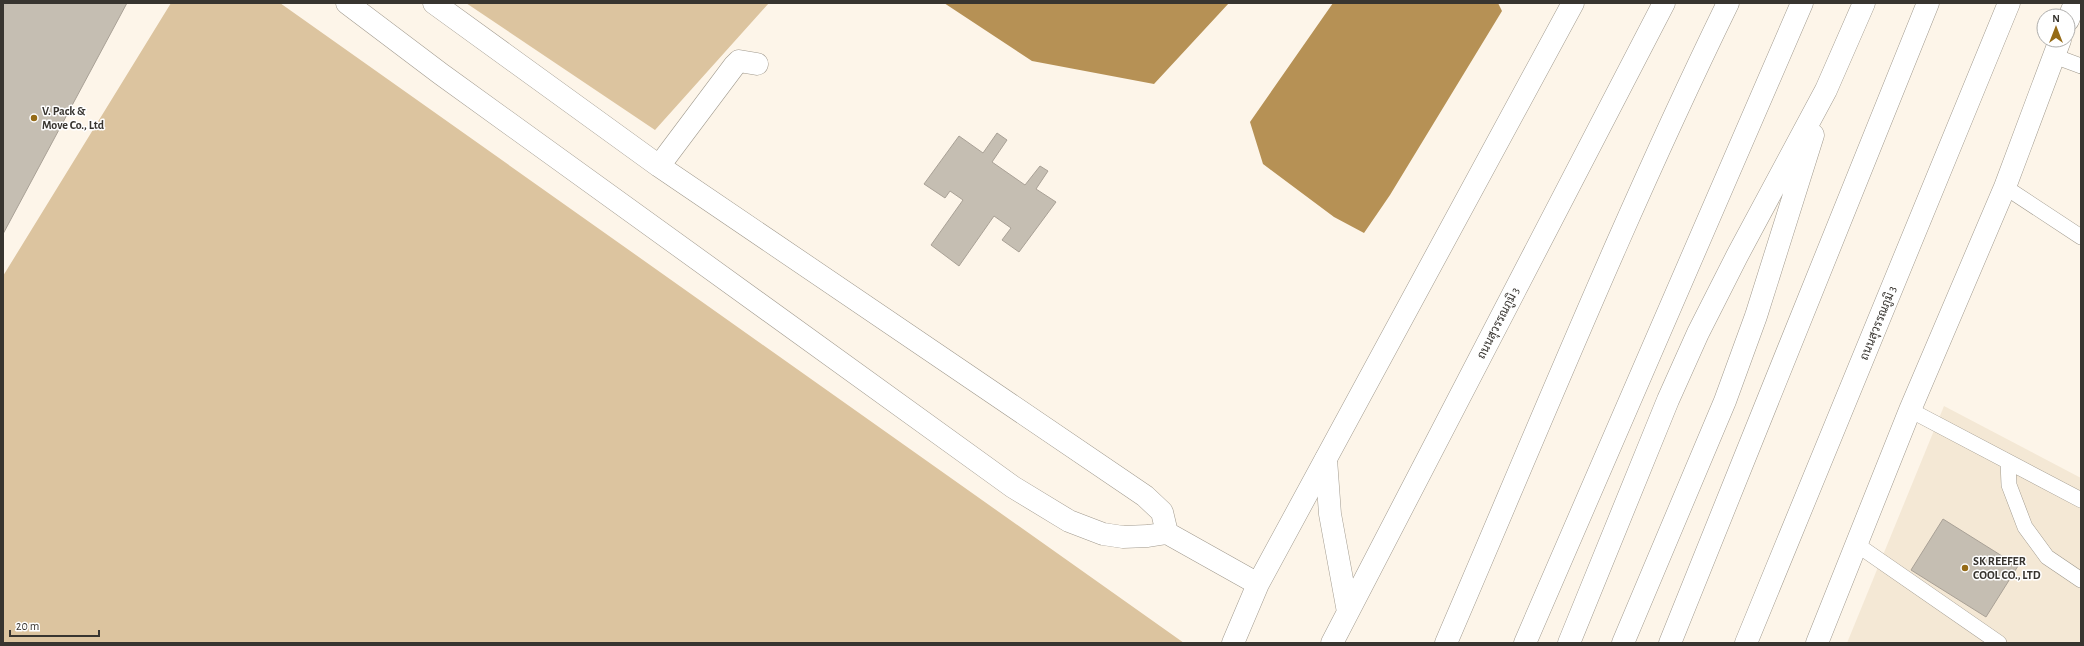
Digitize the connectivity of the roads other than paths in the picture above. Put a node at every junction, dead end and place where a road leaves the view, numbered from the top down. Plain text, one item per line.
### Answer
1 (347, 3) edge
2 (434, 3) edge
3 (1573, 3) edge
4 (1664, 3) edge
5 (1728, 3) edge
6 (1802, 3) edge
7 (1864, 3) edge
8 (1928, 3) edge
9 (2009, 3) edge
10 (2057, 48) edge
11 (757, 64) dead end
12 (2081, 66) edge
13 (1826, 90) junction
14 (658, 166) junction
15 (2005, 187) junction
16 (2081, 236) edge
17 (1910, 410) junction
18 (1326, 459) junction
19 (2008, 462) junction
20 (2081, 500) edge
21 (1167, 533) junction
22 (1856, 544) junction
23 (2081, 580) edge
24 (1258, 584) junction
25 (1348, 612) junction
26 (1232, 643) edge
27 (1332, 643) edge
28 (1446, 643) edge
29 (1524, 643) edge
30 (1569, 643) edge
31 (1623, 643) edge
32 (1670, 643) edge
33 (1746, 643) edge
34 (1817, 643) edge
35 (1999, 643) edge

1 - 21 main road
2 - 14 main road
3 - 18 main road
4 - 25 main road, ถนนสุวรรณภูมิ 3
5 - 28 main road
6 - 29 main road
7 - 13 main road
8 - 32 main road
9 - 33 main road, ถนนสุวรรณภูมิ 3
10 - 12 lane
10 - 15 main road
11 - 14 main road
13 - 30 main road
13 - 31 main road
14 - 21 main road
15 - 16 lane
15 - 17 main road
17 - 19 lane
17 - 22 main road
18 - 24 main road
18 - 25 main road
19 - 20 lane
19 - 23 lane
21 - 24 main road
22 - 34 main road
22 - 35 lane
24 - 26 main road
25 - 27 main road, ถนนสุวรรณภูมิ 3

